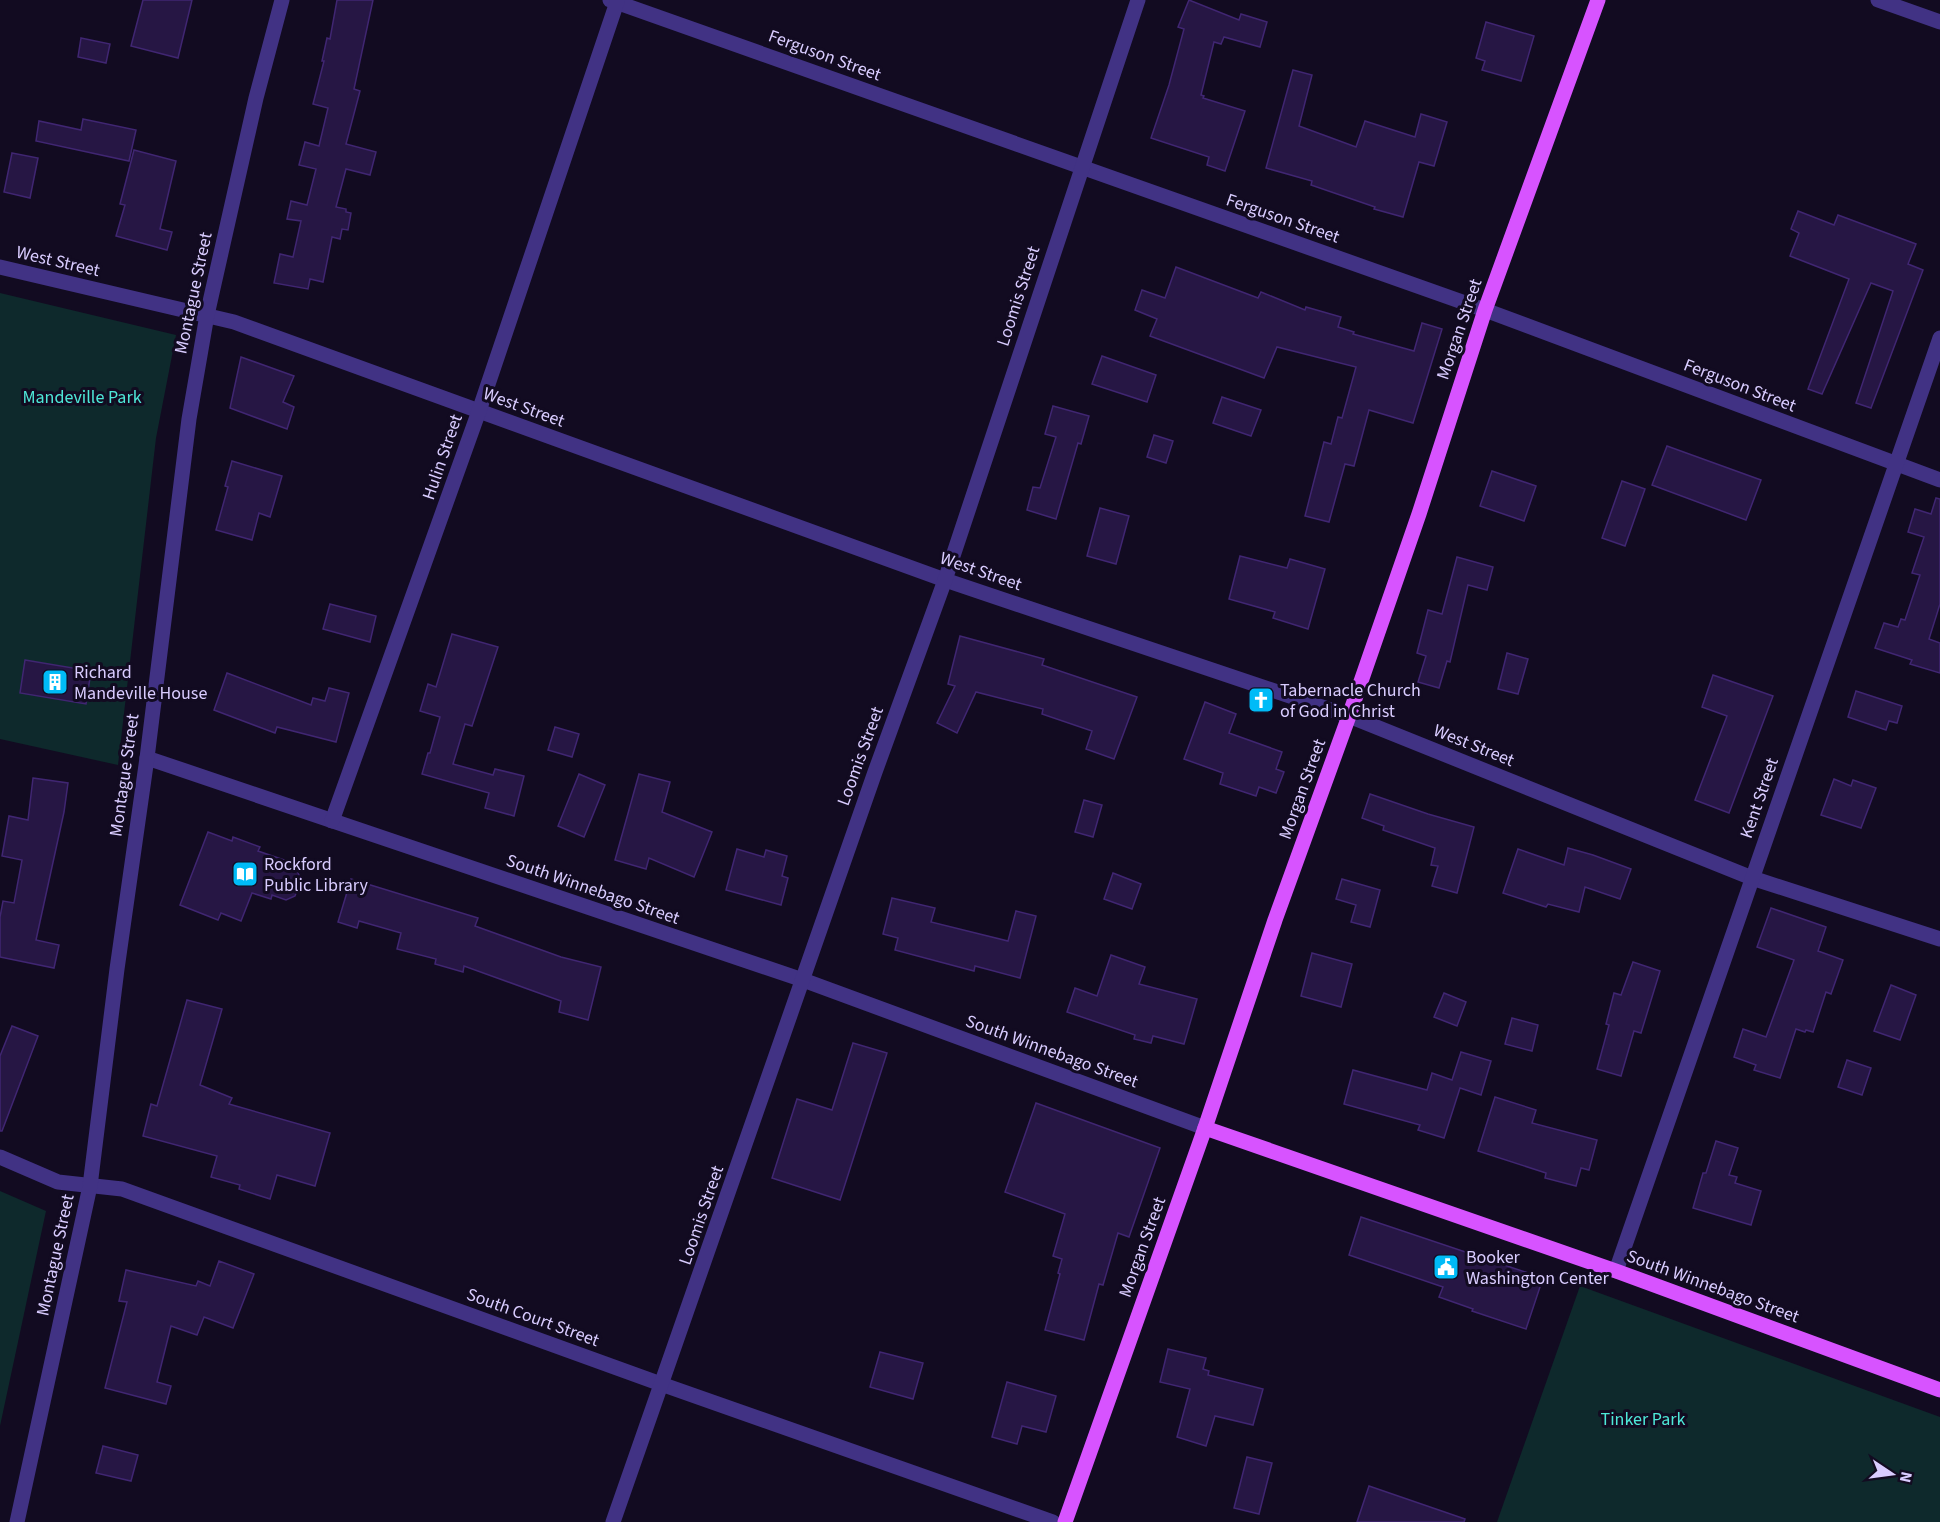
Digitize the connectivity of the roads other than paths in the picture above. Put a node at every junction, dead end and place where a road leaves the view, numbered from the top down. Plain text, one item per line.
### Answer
1 (282, 0) edge
2 (1138, 0) edge
3 (1598, 0) edge
4 (1878, 0) edge
5 (614, 1) edge
6 (1940, 22) edge
7 (1081, 167) junction
8 (0, 267) edge
9 (1485, 310) junction
10 (207, 315) junction
11 (1940, 338) edge
12 (479, 411) junction
13 (1896, 464) junction
14 (1940, 480) edge
15 (945, 580) junction
16 (1349, 717) junction
17 (147, 758) junction
18 (332, 821) junction
19 (1752, 878) junction
20 (1940, 939) edge
21 (804, 980) junction
22 (1205, 1128) junction
23 (0, 1157) edge
24 (90, 1186) junction
25 (1616, 1271) junction
26 (661, 1384) junction
27 (1940, 1390) edge
28 (17, 1522) edge
29 (613, 1522) edge
30 (1053, 1522) edge
31 (1065, 1522) edge

1 - 10 street, Montague Street
2 - 7 street, Loomis Street
3 - 9 main road, Morgan Street
4 - 6 street
5 - 7 street, Ferguson Street
5 - 12 street, Hulin Street
7 - 9 street, Ferguson Street
7 - 15 street, Loomis Street
8 - 10 street, West Street
9 - 13 street, Ferguson Street
9 - 16 main road, Morgan Street
10 - 12 street, West Street
10 - 17 street, Montague Street
11 - 13 street, Kent Street
12 - 15 street, West Street
12 - 18 street, Hulin Street
13 - 14 street, Ferguson Street
13 - 19 street, Kent Street
15 - 16 street, West Street
15 - 21 street, Loomis Street
16 - 19 street, West Street
16 - 22 main road, Morgan Street
17 - 18 street, South Winnebago Street
17 - 24 street, Montague Street
18 - 21 street, South Winnebago Street
19 - 20 street, West Street
19 - 25 street, Kent Street
21 - 22 street, South Winnebago Street
21 - 26 street, Loomis Street
22 - 25 main road, South Winnebago Street
22 - 31 main road, Morgan Street
23 - 24 street, South Court Street
24 - 26 street, South Court Street
24 - 28 street, Montague Street
25 - 27 main road, South Winnebago Street
26 - 29 street, Loomis Street
26 - 30 street, South Court Street

